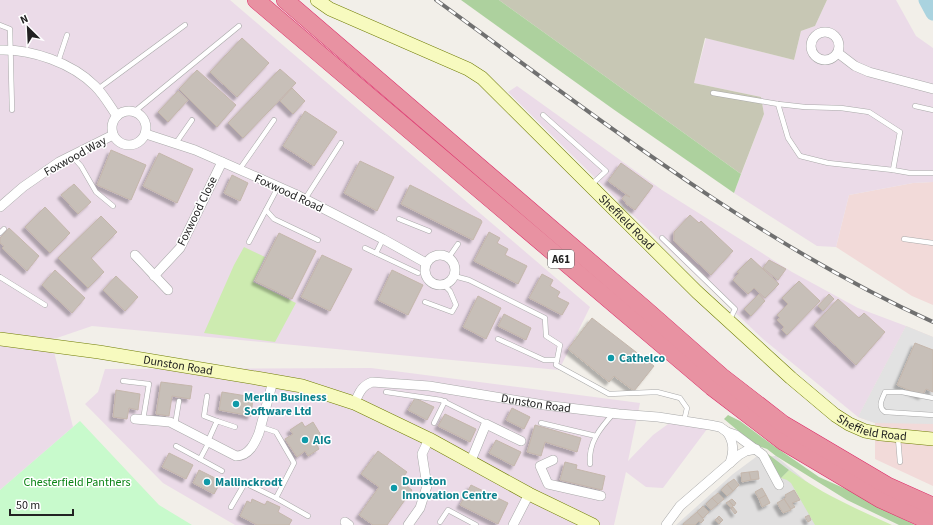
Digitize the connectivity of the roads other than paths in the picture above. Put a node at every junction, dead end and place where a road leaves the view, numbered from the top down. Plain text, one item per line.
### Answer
1 (256, 0) edge
2 (285, 0) edge
3 (317, 0) edge
4 (185, 25) dead end
5 (0, 26) edge
6 (239, 26) dead end
7 (67, 35) dead end
8 (11, 49) junction
9 (0, 50) edge
10 (838, 53) dead end
11 (58, 62) junction
12 (98, 89) junction
13 (933, 89) edge
14 (713, 93) dead end
15 (778, 104) junction
16 (914, 106) dead end
17 (12, 110) dead end
18 (933, 110) edge
19 (134, 112) junction
20 (543, 115) dead end
21 (117, 116) junction
22 (192, 120) dead end
23 (274, 120) dead end
24 (146, 134) junction
25 (113, 135) junction
26 (176, 143) junction
27 (341, 143) dead end
28 (72, 156) junction
29 (222, 162) junction
30 (239, 170) junction
31 (893, 170) junction
32 (933, 174) edge
33 (591, 186) junction
34 (278, 187) junction
35 (305, 199) junction
36 (113, 206) dead end
37 (0, 207) edge
38 (266, 210) junction
39 (399, 219) dead end
40 (4, 229) dead end
41 (429, 232) dead end
42 (0, 233) edge
43 (662, 238) dead end
44 (904, 238) dead end
45 (383, 239) junction
46 (318, 240) dead end
47 (249, 242) dead end
48 (933, 242) edge
49 (458, 244) dead end
50 (365, 248) dead end
51 (376, 253) junction
52 (135, 256) dead end
53 (449, 257) junction
54 (426, 263) junction
55 (418, 273) dead end
56 (154, 276) junction
57 (454, 276) junction
58 (0, 277) edge
59 (444, 285) junction
60 (168, 290) dead end
61 (425, 302) dead end
62 (45, 305) dead end
63 (728, 321) junction
64 (0, 339) edge
65 (498, 339) dead end
66 (556, 363) junction
67 (123, 381) dead end
68 (273, 381) junction
69 (386, 392) dead end
70 (207, 396) dead end
71 (933, 398) edge
72 (179, 401) dead end
73 (445, 402) junction
74 (354, 403) junction
75 (614, 413) junction
76 (933, 415) edge
77 (139, 419) joint
78 (217, 421) junction
79 (684, 421) junction
80 (434, 423) dead end
81 (541, 423) dead end
82 (486, 424) junction
83 (175, 425) junction
84 (235, 427) dead end
85 (261, 427) junction
86 (727, 432) junction
87 (596, 436) junction
88 (898, 436) junction
89 (429, 439) junction
90 (933, 439) edge
91 (521, 441) dead end
92 (208, 442) junction
93 (176, 446) dead end
94 (756, 449) junction
95 (200, 459) junction
96 (553, 460) dead end
97 (470, 462) junction
98 (900, 462) dead end
99 (730, 463) junction
100 (590, 464) dead end
101 (222, 471) dead end
102 (548, 484) junction
103 (779, 485) dead end
104 (534, 496) junction
105 (601, 496) dead end
106 (276, 498) junction
107 (933, 506) edge
108 (232, 507) dead end
109 (308, 516) dead end
110 (440, 522) dead end
111 (933, 523) edge
112 (408, 525) edge
113 (476, 525) edge
114 (513, 525) edge
115 (593, 525) edge
116 (666, 525) edge

1 - 111 highway, A61
2 - 107 highway, A61
3 - 33 main road, Sheffield Road
4 - 12 lane
5 - 8 lane
6 - 19 lane
7 - 11 lane
8 - 9 street
8 - 11 street
8 - 17 lane
10 - 13 street
11 - 12 street
12 - 21 street
14 - 15 lane
15 - 31 lane
15 - 31 lane
16 - 18 lane
19 - 21 street
19 - 24 street
20 - 33 lane
21 - 25 street
22 - 26 lane
23 - 30 lane
24 - 25 street
24 - 26 street, Foxwood Road
25 - 28 street, Foxwood Way
26 - 29 street, Foxwood Road
27 - 35 lane
28 - 36 lane
28 - 37 street, Foxwood Way
29 - 30 street, Foxwood Road
29 - 56 street, Foxwood Close
30 - 34 street, Foxwood Road
31 - 32 lane
33 - 63 main road, Sheffield Road
34 - 35 street, Foxwood Road
34 - 38 lane
35 - 45 street, Foxwood Road
38 - 46 lane
38 - 47 lane
39 - 41 lane
40 - 42 lane
43 - 63 lane
44 - 48 lane
45 - 51 lane
45 - 54 street, Foxwood Road
49 - 53 lane
50 - 51 lane
51 - 55 lane
52 - 56 street
53 - 54 street
53 - 57 street
54 - 59 street
56 - 60 street
57 - 59 street
57 - 66 lane
58 - 62 lane
59 - 61 lane
63 - 88 main road, Sheffield Road
64 - 68 main road, Dunston Road
65 - 66 lane
66 - 79 lane
67 - 77 lane
68 - 74 main road, Dunston Road
68 - 85 street
69 - 73 lane
70 - 78 lane
71 - 76 lane
72 - 83 lane
73 - 80 lane
73 - 82 lane
74 - 75 street, Dunston Road
74 - 89 main road, Dunston Road
75 - 79 street, Dunston Road
75 - 87 lane
77 - 83 street
78 - 84 lane
78 - 92 lane
79 - 86 street, Dunston Road
81 - 87 lane
82 - 91 street
82 - 97 street
83 - 92 street
85 - 92 street
85 - 106 lane
86 - 94 street, Dunston Road
86 - 99 street
87 - 100 lane
88 - 90 main road, Sheffield Road
88 - 98 lane
89 - 97 main road, Dunston Road
89 - 112 street
92 - 95 lane
93 - 95 lane
94 - 99 street
94 - 103 street, Dunston Road
95 - 101 lane
96 - 102 street
97 - 104 main road, Dunston Road
99 - 116 street
102 - 104 street
102 - 105 street
104 - 114 street
104 - 115 main road, Dunston Road
106 - 108 lane
106 - 109 lane
110 - 113 lane

